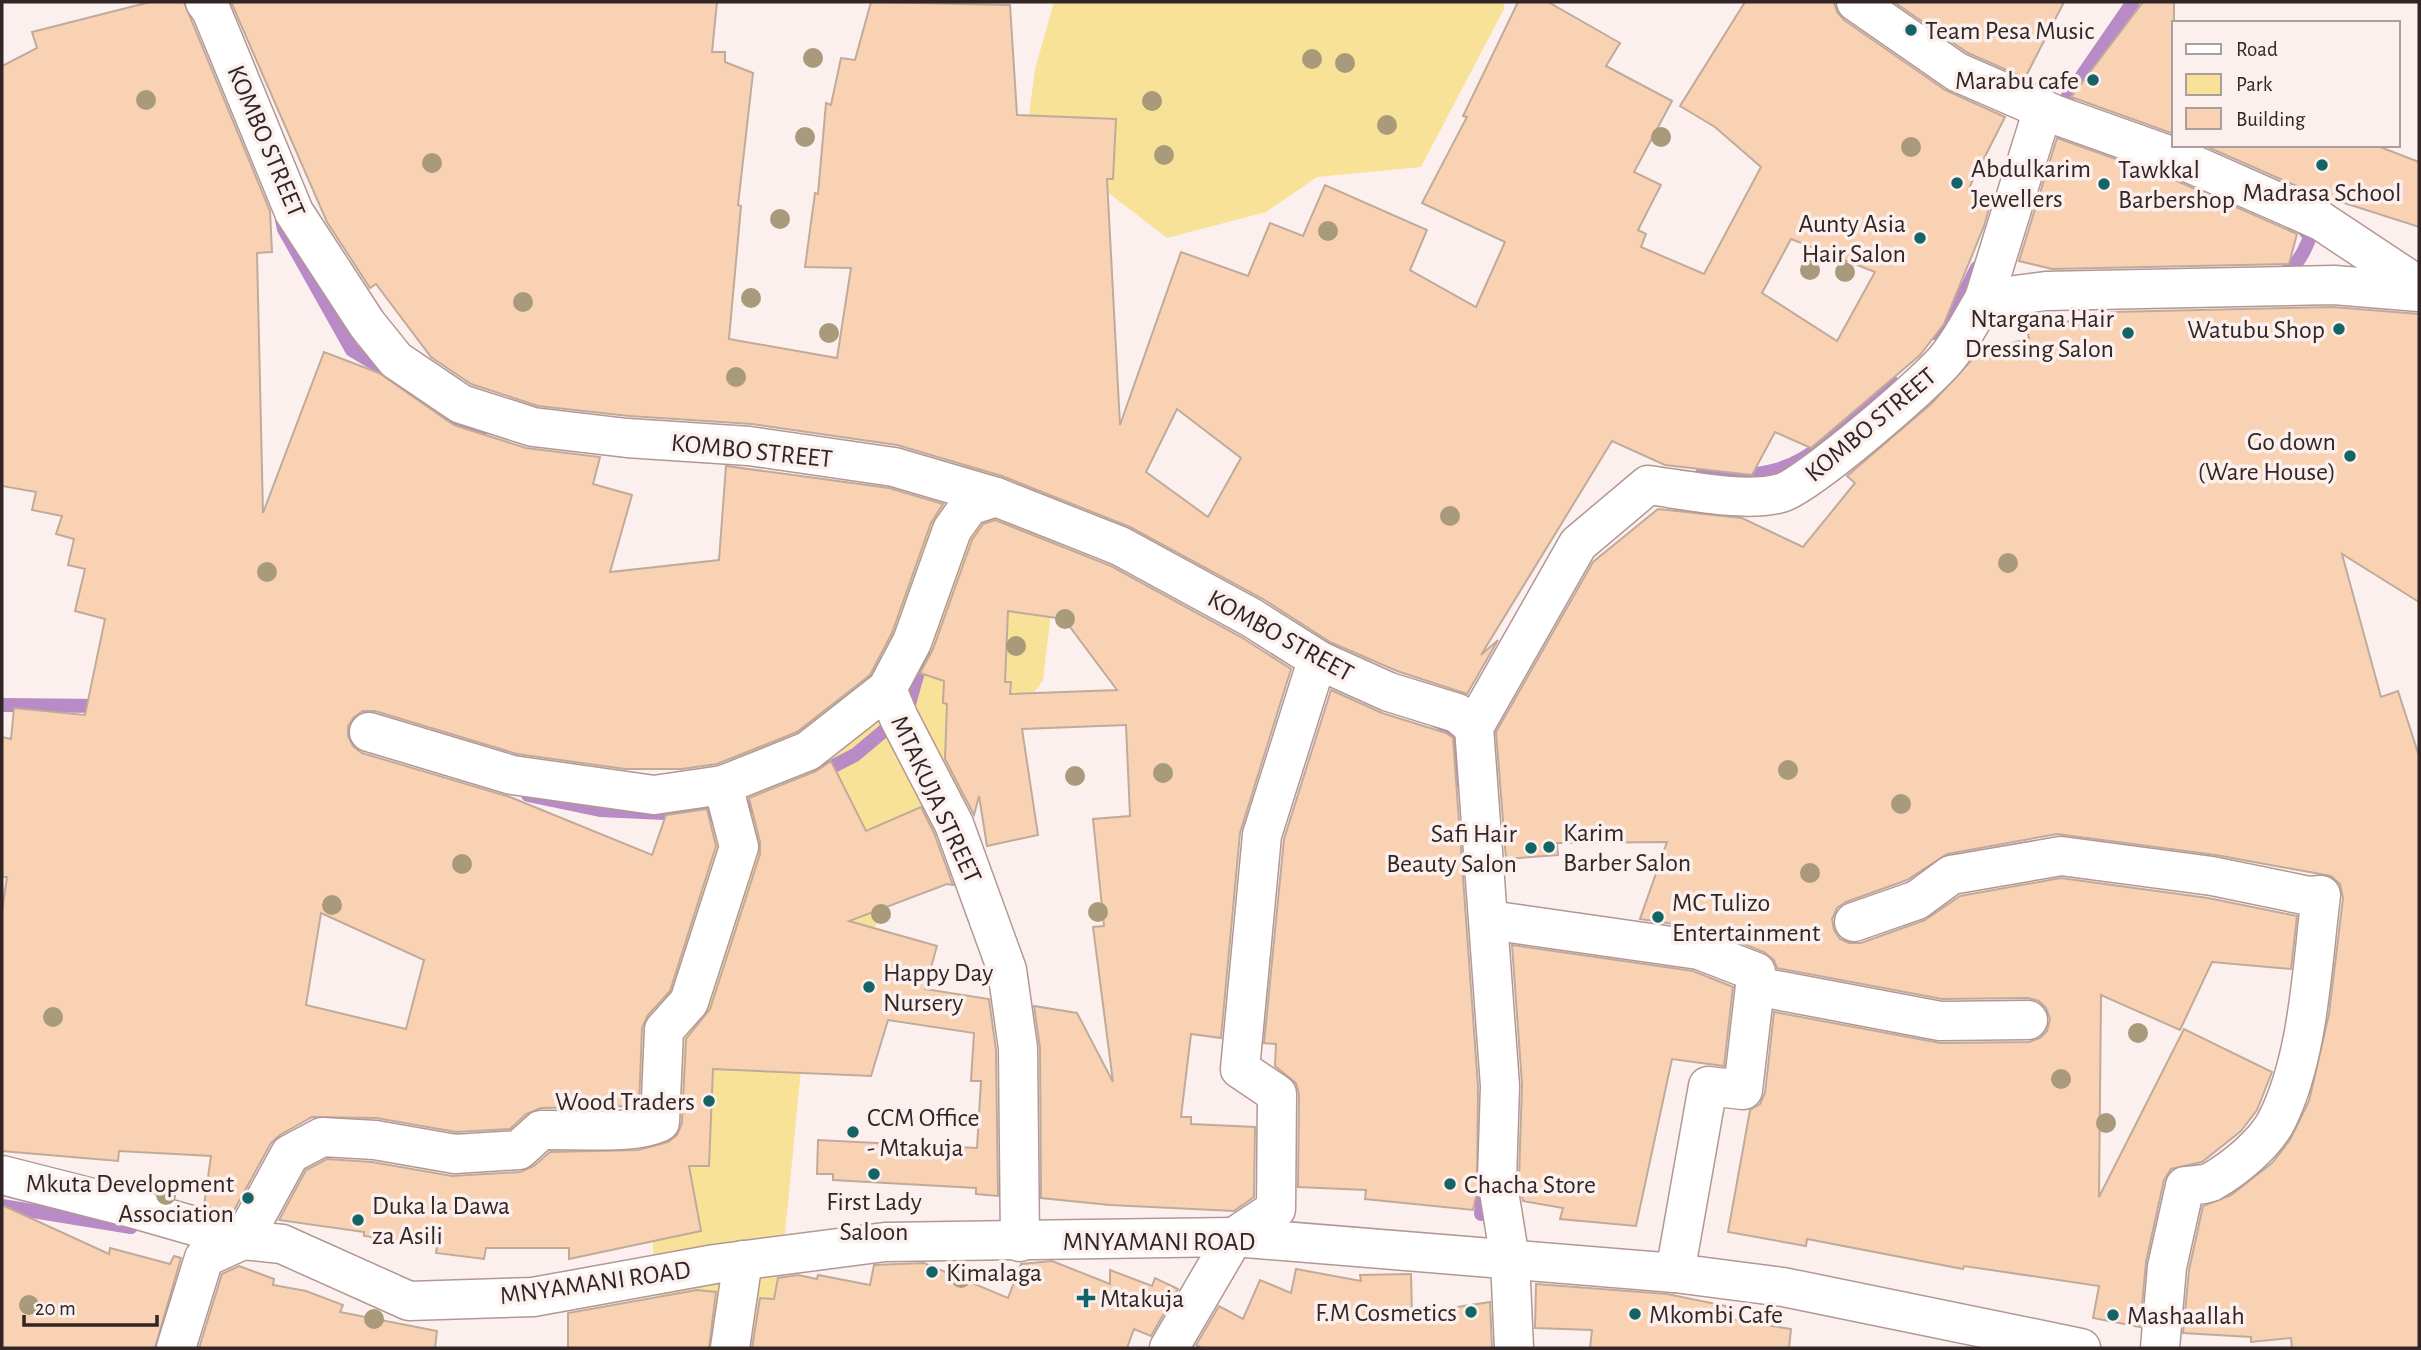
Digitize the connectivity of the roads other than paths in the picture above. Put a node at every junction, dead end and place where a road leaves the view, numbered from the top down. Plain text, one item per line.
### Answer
1 (205, 2) edge
2 (1856, 2) edge
3 (2043, 109) junction
4 (2419, 289) edge
5 (1984, 299) junction
6 (996, 497) junction
7 (1320, 661) junction
8 (887, 689) junction
9 (1475, 727) junction
10 (369, 732) dead end
11 (723, 785) junction
12 (1489, 920) junction
13 (1854, 922) dead end
14 (1755, 986) junction
15 (2028, 1020) dead end
16 (2, 1175) edge
17 (1234, 1237) junction
18 (243, 1240) junction
19 (1020, 1242) junction
20 (743, 1260) junction
21 (1510, 1260) junction
22 (1675, 1273) junction
23 (176, 1348) edge
24 (730, 1348) edge
25 (1169, 1348) edge
26 (1514, 1348) edge
27 (2081, 1348) edge
28 (2160, 1348) edge

1 - 6 street, KOMBO STREET
2 - 3 street
3 - 4 street
3 - 5 street, KOMBO STREET
4 - 5 street
5 - 9 street, KOMBO STREET
6 - 7 street, KOMBO STREET
6 - 8 street, MTAKUJA STREET
7 - 9 street, KOMBO STREET
7 - 17 street
8 - 11 street, MTAKUJA STREET
8 - 19 street, MTAKUJA STREET
9 - 12 street
10 - 11 street, MTAKUJA STREET
11 - 18 street
12 - 14 street
12 - 21 street
13 - 28 street
14 - 15 street
14 - 22 street
16 - 18 street, MNYAMANI ROAD
17 - 19 street, MNYAMANI ROAD
17 - 21 street, MNYAMANI ROAD
17 - 25 street
18 - 20 street, MNYAMANI ROAD
18 - 23 street
19 - 20 street, MNYAMANI ROAD
20 - 24 street
21 - 22 street, MNYAMANI ROAD
21 - 26 street
22 - 27 street, MNYAMANI ROAD

